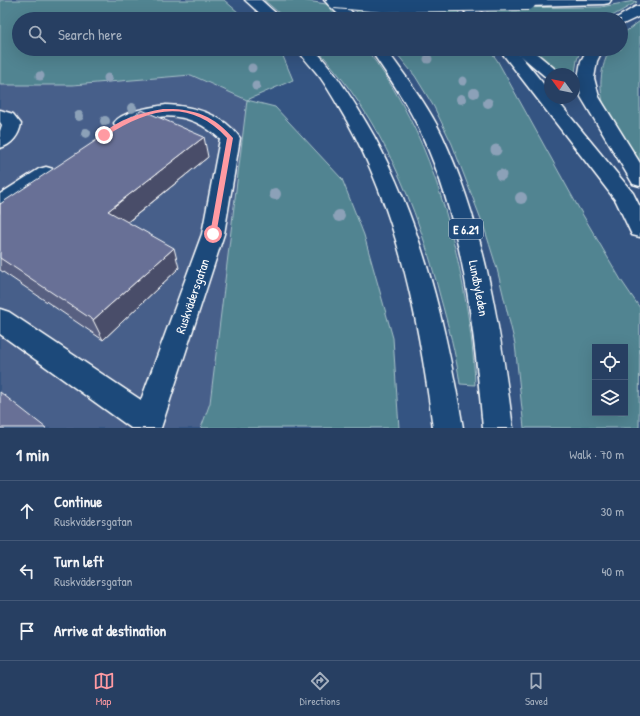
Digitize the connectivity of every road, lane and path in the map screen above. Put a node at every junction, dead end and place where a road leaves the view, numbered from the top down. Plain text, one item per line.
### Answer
1 (252, 0) edge
2 (331, 0) edge
3 (335, 0) edge
4 (461, 0) edge
5 (604, 0) edge
6 (640, 10) edge
7 (267, 12) edge
8 (344, 12) edge
9 (474, 12) edge
10 (476, 12) edge
11 (628, 17) edge
12 (310, 56) edge
13 (383, 56) edge
14 (512, 56) edge
15 (530, 56) edge
16 (592, 56) edge
17 (545, 68) edge
18 (580, 102) edge
19 (0, 116) edge
20 (104, 135) edge
21 (0, 142) edge
22 (65, 161) edge
23 (640, 179) edge
24 (640, 184) edge
25 (0, 204) edge
26 (640, 229) edge
27 (0, 320) edge
28 (147, 425) edge
29 (448, 428) edge
30 (498, 428) edge

1 - 7 main road
2 - 8 main road
3 - 5 main road, bridge
4 - 9 main road
4 - 10 main road
6 - 11 main road
12 - 29 main road
13 - 30 main road, Lundbyleden / E 6.21
14 - 26 main road
15 - 17 main road
16 - 23 main road
18 - 24 main road
19 - 21 main road
20 - 28 main road, Ruskvädersgatan
22 - 25 main road
27 - 28 main road

